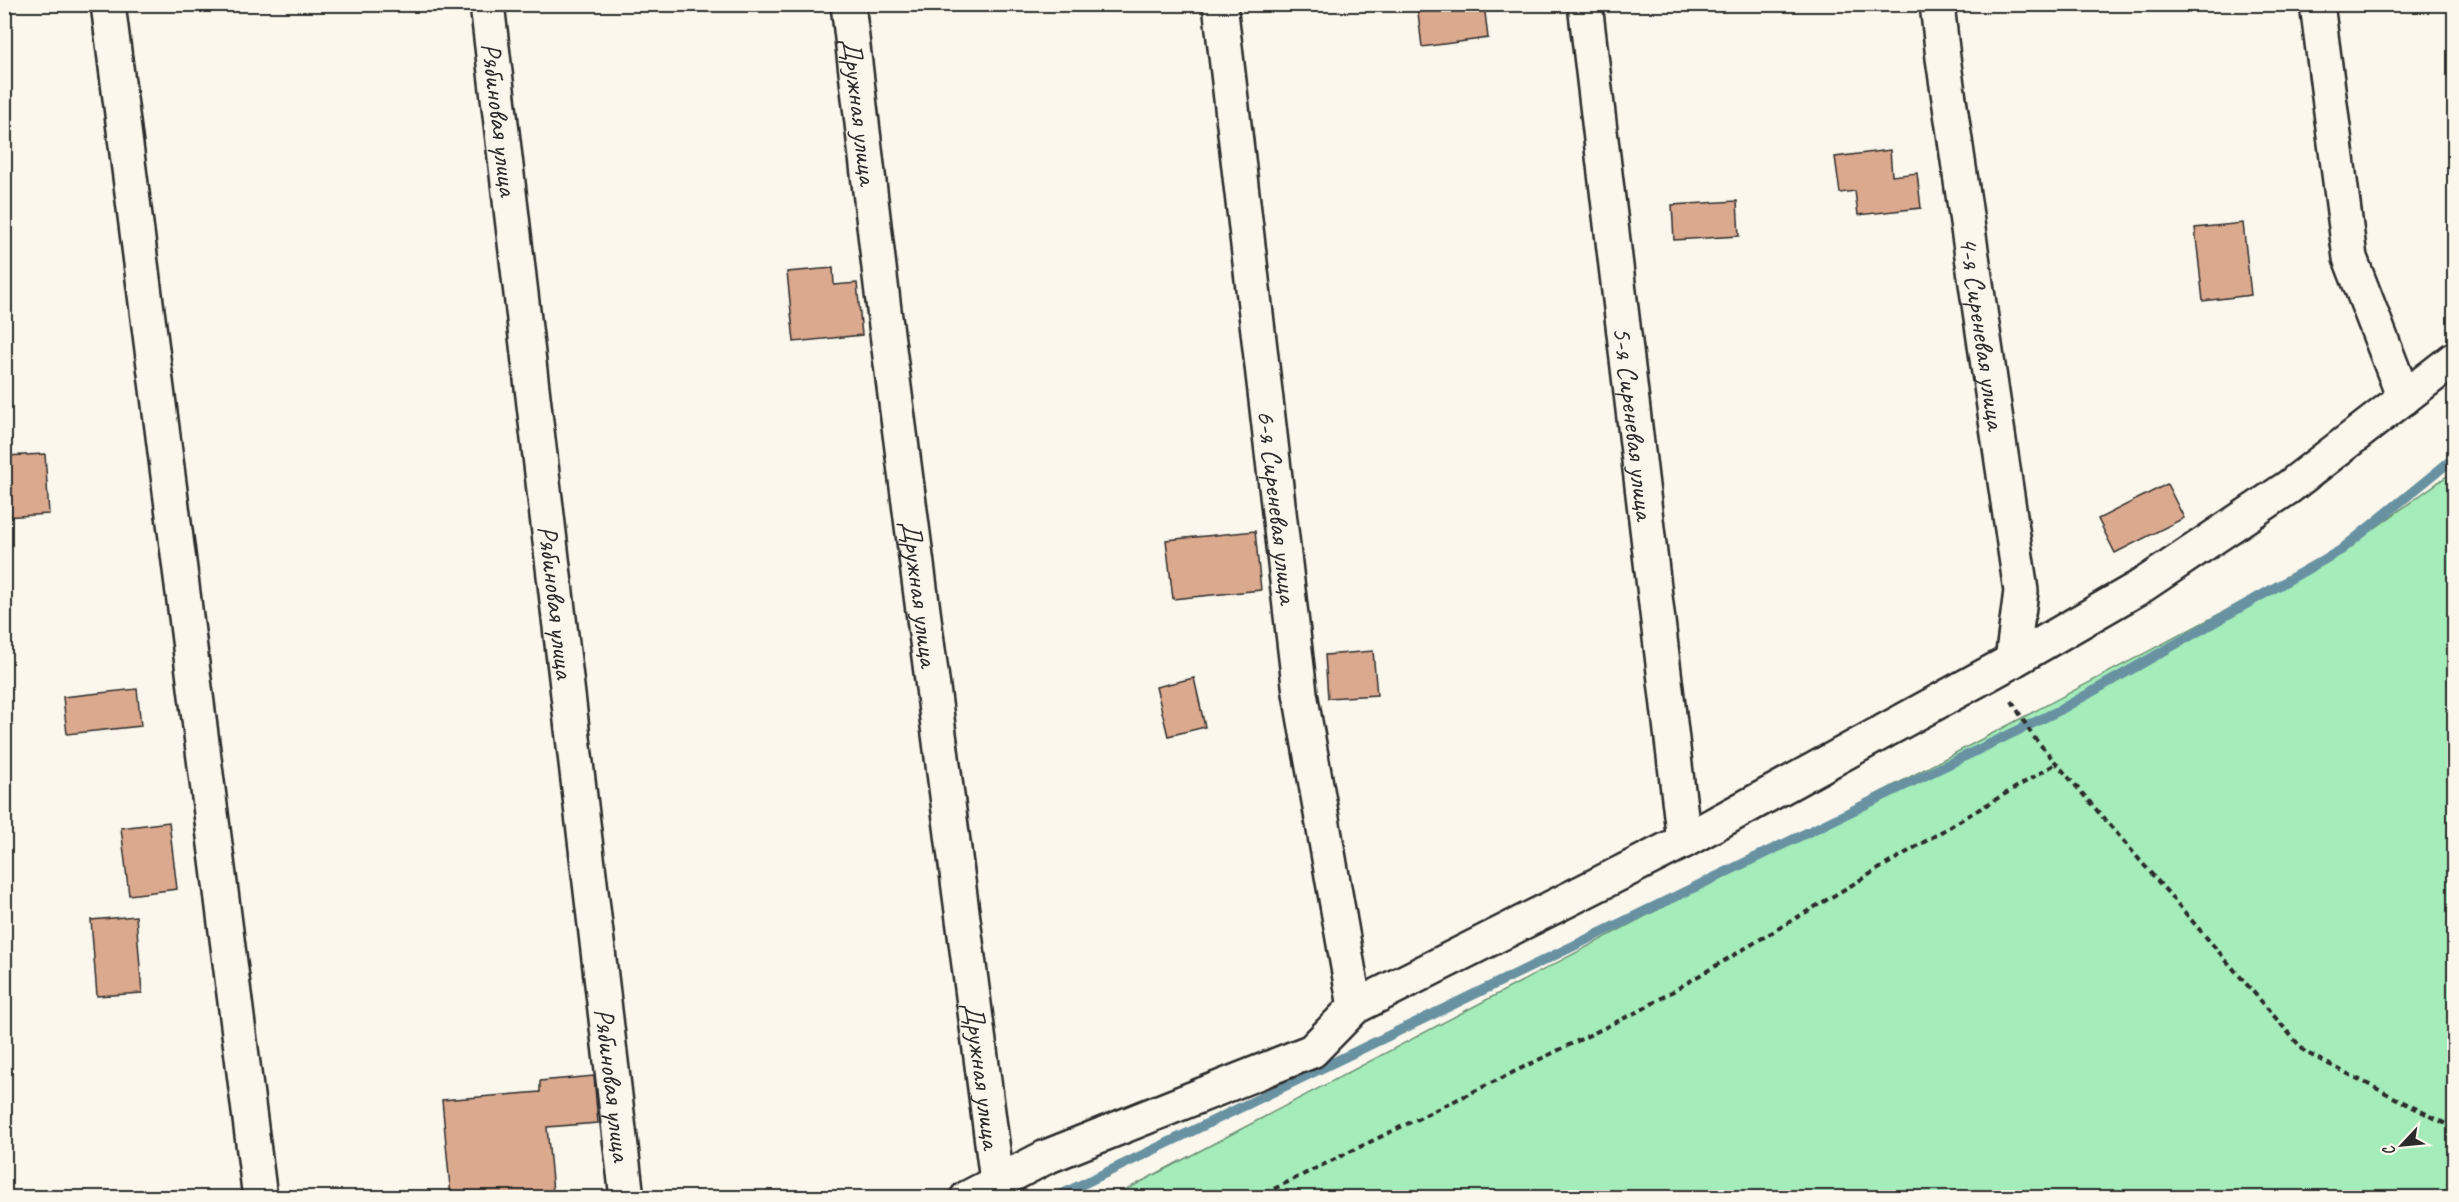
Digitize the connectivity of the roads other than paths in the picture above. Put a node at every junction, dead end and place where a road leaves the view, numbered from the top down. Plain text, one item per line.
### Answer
1 (108, 4) edge
2 (487, 4) edge
3 (848, 4) edge
4 (1220, 4) edge
5 (1585, 4) edge
6 (1937, 4) edge
7 (2317, 4) edge
8 (2454, 359) edge
9 (2404, 399) junction
10 (2012, 661) junction
11 (1684, 841) junction
12 (1355, 1006) junction
13 (997, 1181) junction
14 (260, 1197) edge
15 (627, 1197) edge
16 (967, 1197) edge

1 - 14 street
2 - 15 street, Рябиновая улица
3 - 13 street, Дружная улица
4 - 12 street, 6-я Сиреневая улица
5 - 11 street, 5-я Сиреневая улица
6 - 10 street, 4-я Сиреневая улица
7 - 9 street
8 - 9 street
9 - 10 street
10 - 11 street
11 - 12 street
12 - 13 street
13 - 16 street

